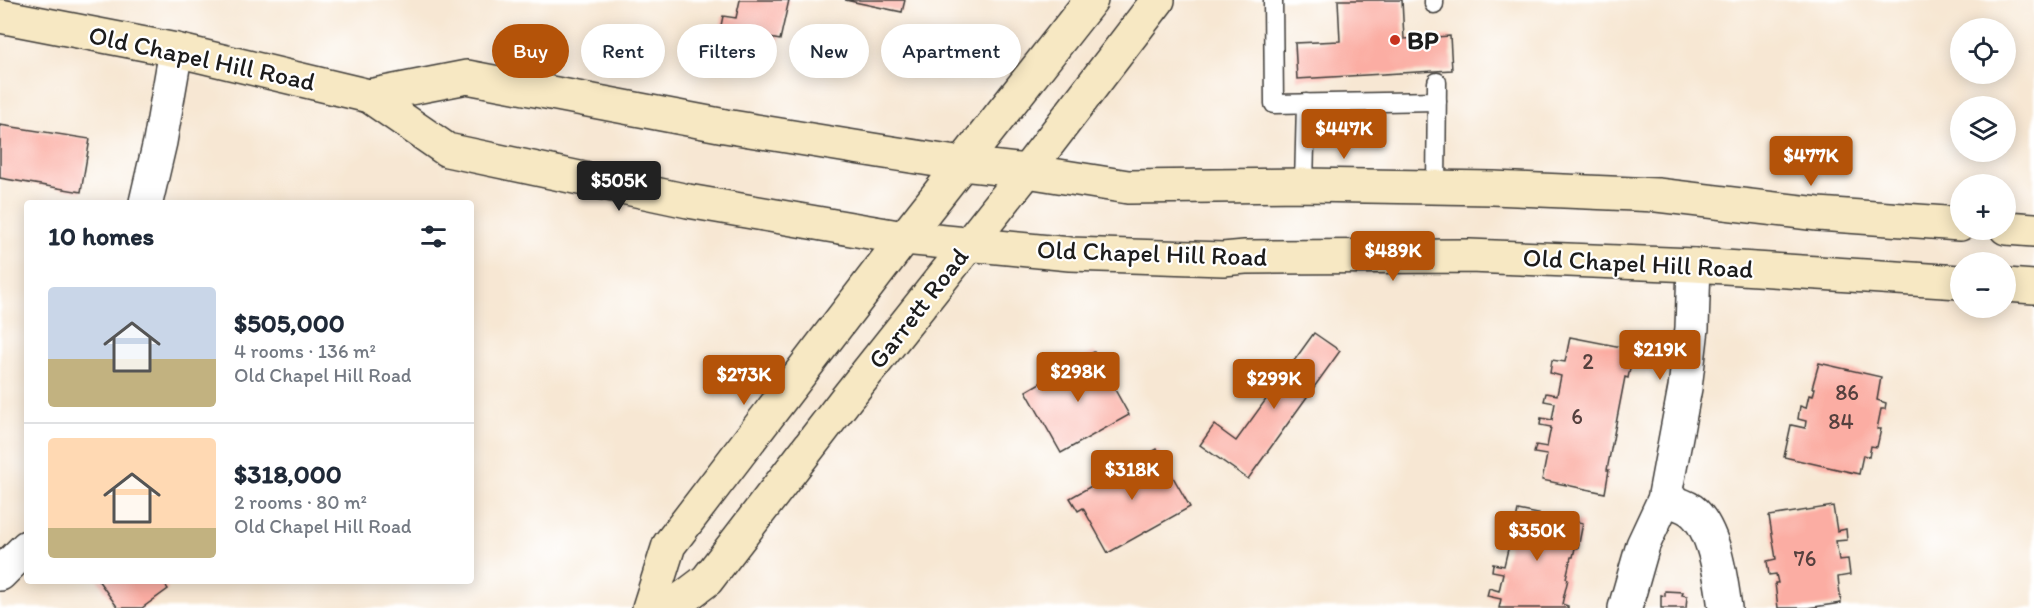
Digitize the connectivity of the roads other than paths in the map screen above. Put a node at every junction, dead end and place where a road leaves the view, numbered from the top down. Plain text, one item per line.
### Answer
1 (1091, 0) edge
2 (1158, 0) edge
3 (1273, 0) edge
4 (0, 16) edge
5 (176, 50) junction
6 (369, 96) junction
7 (1306, 103) junction
8 (962, 164) junction
9 (1028, 171) junction
10 (1304, 184) junction
11 (1436, 188) junction
12 (147, 200) edge
13 (1950, 223) edge
14 (2016, 229) edge
15 (2034, 230) edge
16 (904, 238) junction
17 (967, 244) junction
18 (1694, 265) junction
19 (1950, 281) edge
20 (2016, 286) edge
21 (2034, 288) edge
22 (1664, 500) junction
23 (24, 550) edge
24 (0, 574) edge
25 (649, 608) edge
26 (670, 608) edge
27 (1625, 608) edge
28 (1725, 608) edge

1 - 8 main road, Garrett Road
2 - 9 main road, Garrett Road
3 - 7 lane
4 - 5 main road, Old Chapel Hill Road
5 - 6 main road, Old Chapel Hill Road
5 - 12 street
6 - 8 main road, Old Chapel Hill Road
6 - 16 main road, Old Chapel Hill Road
7 - 10 lane
7 - 11 lane
8 - 9 main road, Old Chapel Hill Road
8 - 16 main road, Garrett Road
9 - 10 main road, Old Chapel Hill Road
9 - 17 main road, Garrett Road
10 - 11 main road, Old Chapel Hill Road
11 - 13 main road, Old Chapel Hill Road
14 - 15 main road
16 - 17 main road, Old Chapel Hill Road
16 - 25 main road, Garrett Road
17 - 18 main road, Old Chapel Hill Road
17 - 26 main road, Garrett Road
18 - 19 main road, Old Chapel Hill Road
18 - 22 street
20 - 21 main road
22 - 27 street
22 - 28 street
23 - 24 street

